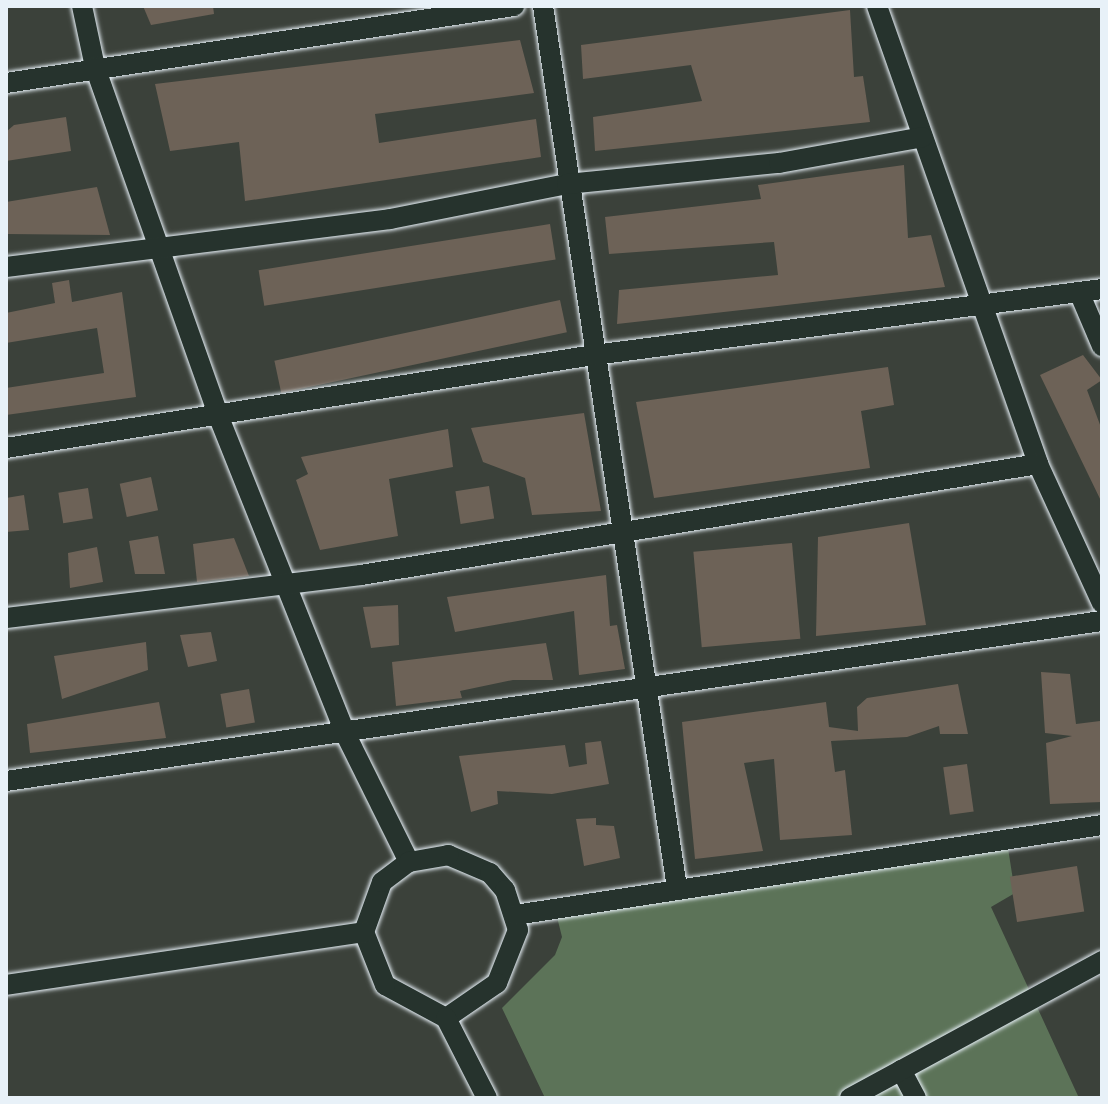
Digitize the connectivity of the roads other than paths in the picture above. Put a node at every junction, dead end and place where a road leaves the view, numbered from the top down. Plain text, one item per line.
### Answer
1 (82, 6) edge
2 (514, 6) edge
3 (543, 6) edge
4 (877, 6) edge
5 (423, 10) edge
6 (95, 67) junction
7 (6, 83) edge
8 (923, 137) junction
9 (567, 184) junction
10 (157, 244) junction
11 (6, 267) edge
12 (1102, 289) edge
13 (1079, 292) junction
14 (986, 307) junction
15 (1102, 346) edge
16 (594, 355) junction
17 (218, 415) junction
18 (6, 448) edge
19 (1038, 464) junction
20 (624, 529) junction
21 (284, 582) junction
22 (1102, 603) edge
23 (6, 618) edge
24 (1102, 621) edge
25 (642, 685) junction
26 (345, 733) junction
27 (6, 781) edge
28 (1102, 825) edge
29 (409, 862) junction
30 (677, 888) junction
31 (515, 915) junction
32 (364, 932) junction
33 (1102, 961) edge
34 (6, 985) edge
35 (446, 1018) junction
36 (901, 1070) junction
37 (487, 1098) edge
38 (850, 1098) edge
39 (916, 1098) edge

1 - 6 street
2 - 5 street
3 - 9 street
4 - 8 street
5 - 6 street
6 - 7 street
6 - 10 street
8 - 9 street
8 - 14 street
9 - 10 street
9 - 16 street
10 - 11 street
10 - 17 street
12 - 13 street
13 - 14 street
13 - 15 street
14 - 16 street
14 - 19 street
16 - 17 street
16 - 20 street
17 - 18 street
17 - 21 street
19 - 20 street
19 - 22 street
20 - 21 street
20 - 25 street
21 - 23 street
21 - 26 street
24 - 25 street
25 - 26 street
25 - 30 street
26 - 27 street
26 - 29 street
28 - 30 street
29 - 31 street
29 - 32 street
30 - 31 street
31 - 35 street
32 - 34 street
32 - 35 street
33 - 36 street
35 - 37 street
36 - 38 street
36 - 39 street

